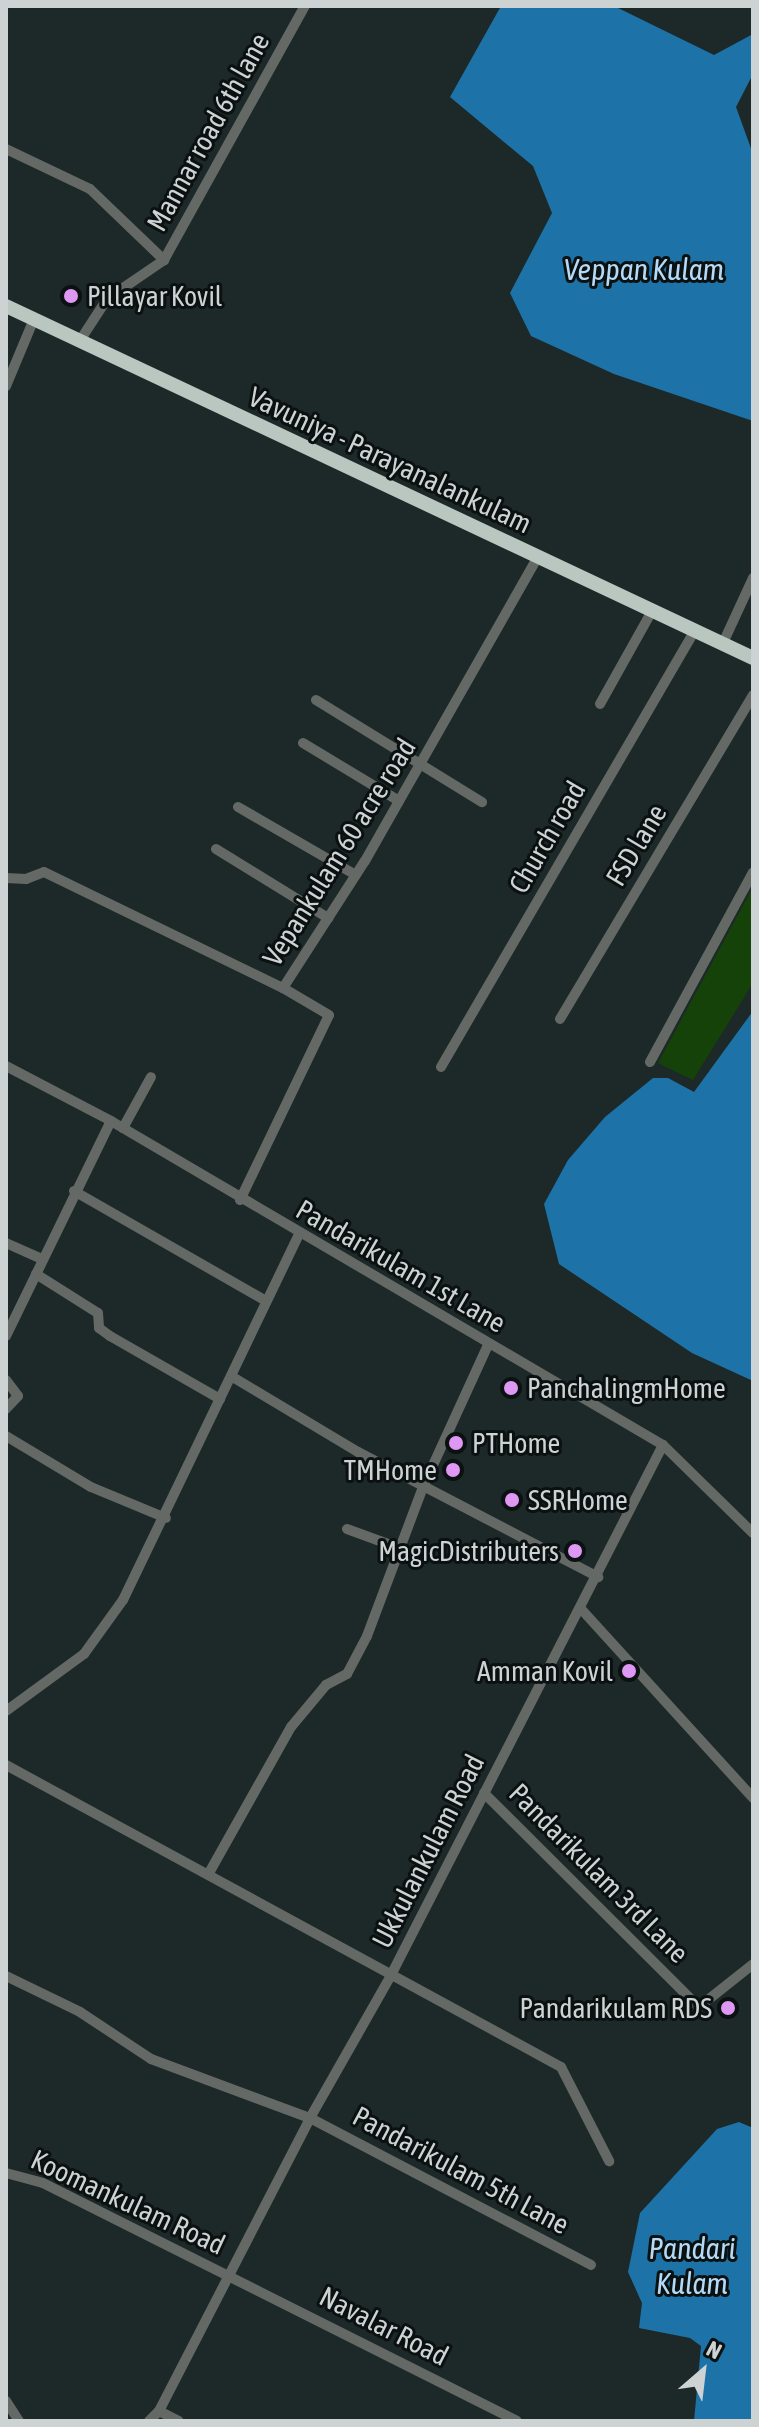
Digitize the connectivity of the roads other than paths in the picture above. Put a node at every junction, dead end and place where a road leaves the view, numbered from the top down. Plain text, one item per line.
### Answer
1 (305, 6) edge
2 (6, 149) edge
3 (164, 260) junction
4 (6, 306) edge
5 (34, 319) junction
6 (79, 342) junction
7 (6, 386) edge
8 (537, 558) junction
9 (753, 578) edge
10 (652, 611) junction
11 (695, 630) junction
12 (723, 643) junction
13 (753, 658) edge
14 (753, 695) edge
15 (316, 700) dead end
16 (600, 704) dead end
17 (303, 743) dead end
18 (423, 762) junction
19 (399, 801) junction
20 (482, 802) dead end
21 (238, 807) dead end
22 (216, 849) dead end
23 (753, 872) edge
24 (356, 875) junction
25 (6, 878) edge
26 (328, 918) junction
27 (283, 988) junction
28 (560, 1019) dead end
29 (650, 1062) dead end
30 (6, 1066) edge
31 (441, 1067) dead end
32 (151, 1077) dead end
33 (111, 1121) junction
34 (123, 1128) junction
35 (74, 1191) junction
36 (240, 1200) junction
37 (299, 1234) junction
38 (6, 1243) edge
39 (42, 1259) junction
40 (36, 1274) junction
41 (264, 1300) junction
42 (7, 1330) edge
43 (488, 1345) junction
44 (231, 1376) junction
45 (6, 1380) edge
46 (220, 1399) junction
47 (6, 1409) edge
48 (6, 1436) edge
49 (663, 1445) junction
50 (423, 1487) junction
51 (166, 1518) junction
52 (347, 1529) dead end
53 (753, 1533) edge
54 (402, 1549) junction
55 (598, 1577) junction
56 (582, 1610) junction
57 (6, 1711) edge
58 (6, 1765) edge
59 (484, 1793) junction
60 (753, 1798) edge
61 (209, 1873) junction
62 (753, 1964) edge
63 (6, 1976) edge
64 (390, 1977) junction
65 (310, 2118) junction
66 (609, 2161) dead end
67 (6, 2173) edge
68 (591, 2265) dead end
69 (229, 2275) junction
70 (6, 2401) edge
71 (159, 2411) junction
72 (19, 2421) edge
73 (149, 2421) edge
74 (179, 2421) edge
75 (517, 2421) edge

1 - 3 street, Mannar road 6th lane
2 - 3 street
3 - 6 street, Mannar road 6th lane
4 - 5 highway, Vavuniya - Parayanalankulam
5 - 6 highway, Vavuniya - Parayanalankulam
5 - 7 street
6 - 8 highway, Vavuniya - Parayanalankulam
8 - 10 highway, Vavuniya - Parayanalankulam
8 - 18 street, Vepankulam 60 acre road
9 - 12 street
10 - 11 highway, Vavuniya - Parayanalankulam
10 - 16 street
11 - 12 highway, Vavuniya - Parayanalankulam
11 - 31 street, Church road
12 - 13 highway, Vavuniya - Parayanalankulam
14 - 28 street, FSD lane
15 - 18 street
17 - 19 street
18 - 19 street, Vepankulam 60 acre road
18 - 20 street
19 - 24 street, Vepankulam 60 acre road
21 - 24 street
22 - 26 street
23 - 29 street
24 - 26 street, Vepankulam 60 acre road
25 - 27 street
26 - 27 street, Vepankulam 60 acre road
27 - 36 street, Vepankulam 60 acre road
30 - 33 street, Pandarikulam 1st Lane
32 - 34 street
33 - 34 street, Pandarikulam 1st Lane
33 - 35 street
34 - 36 street, Pandarikulam 1st Lane
35 - 39 street
35 - 41 street
36 - 37 street, Pandarikulam 1st Lane
37 - 41 street
37 - 43 street, Pandarikulam 1st Lane
38 - 39 street
39 - 40 street
40 - 42 street
40 - 46 street
41 - 44 street
43 - 49 street, Pandarikulam 1st Lane
43 - 50 street
44 - 46 street
44 - 50 street
45 - 47 street
46 - 51 street
48 - 51 street
49 - 53 street, Pandarikulam 1st Lane
49 - 55 street, Ukkulankulam Road
50 - 54 street
50 - 55 street
51 - 57 street
52 - 54 street
54 - 61 street
55 - 56 street, Ukkulankulam Road
56 - 59 street, Ukkulankulam Road
56 - 60 street
58 - 61 street
59 - 62 street, Pandarikulam 3rd Lane
59 - 64 street, Ukkulankulam Road
61 - 64 street
63 - 65 street, Pandarikulam 5th Lane
64 - 65 street, Ukkulankulam Road
64 - 66 street
65 - 68 street, Pandarikulam 5th Lane
65 - 69 street, Ukkulankulam Road
67 - 69 street, Koomankulam Road
69 - 71 street, Ukkulankulam Road
69 - 75 street, Navalar Road
70 - 72 street
71 - 73 street, Ukkulankulam Road
71 - 74 street

